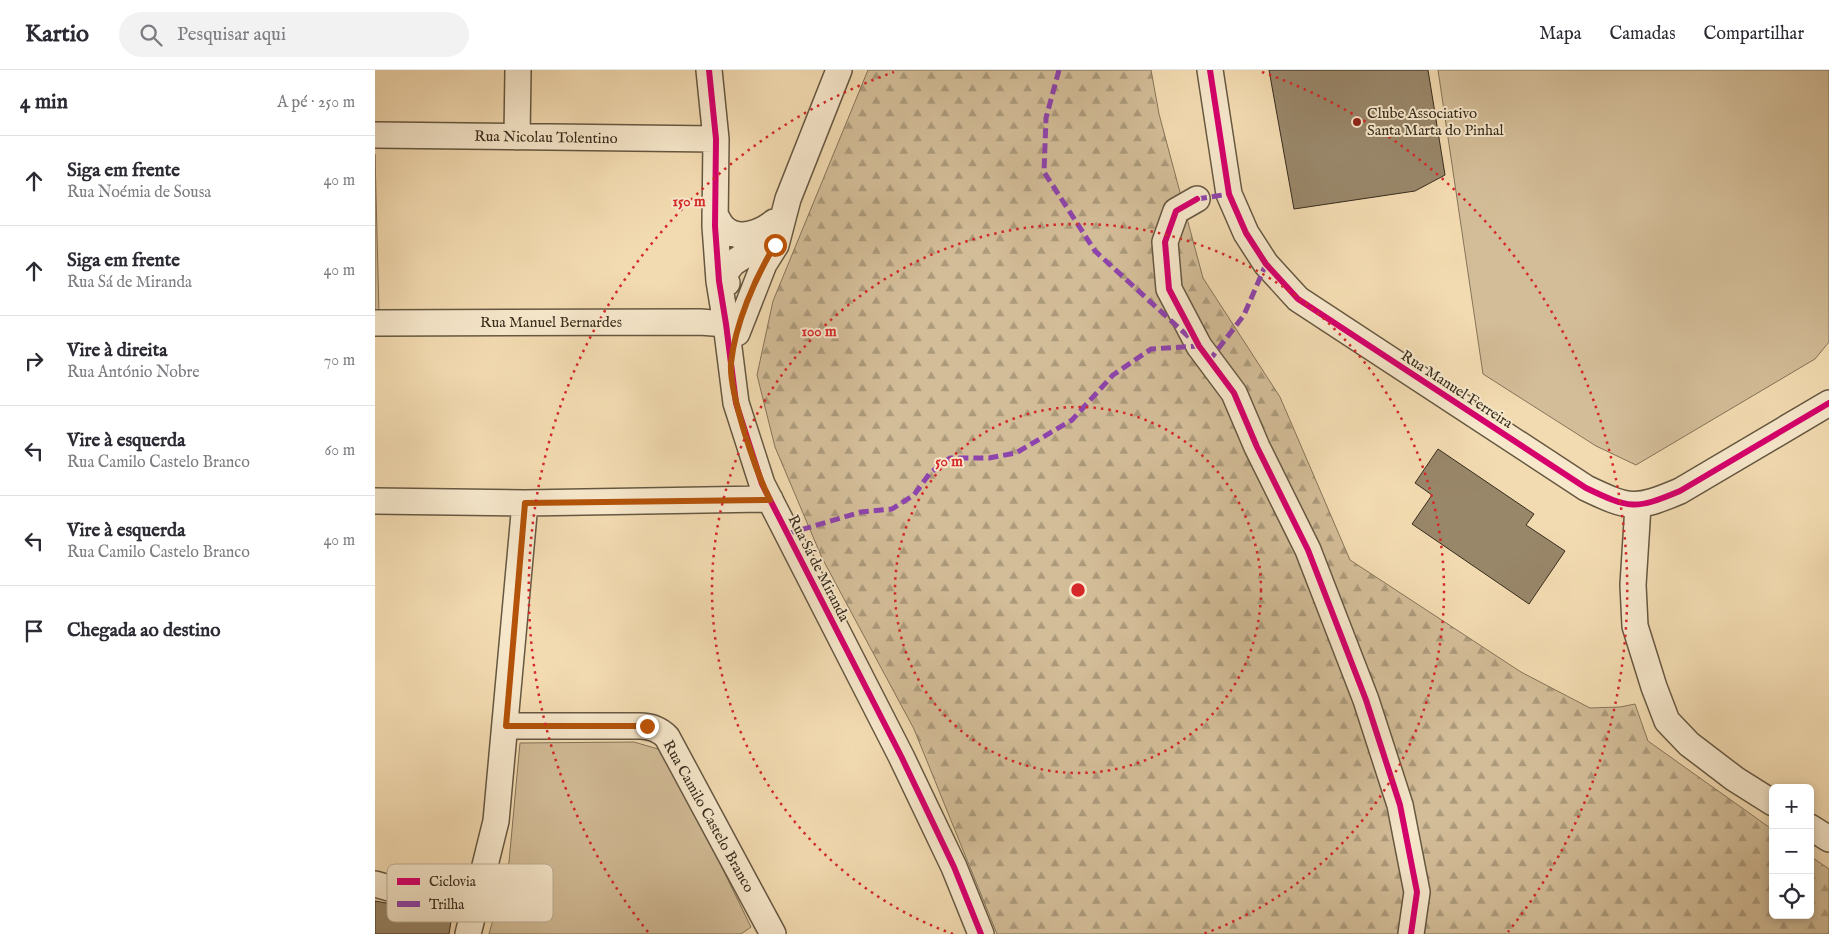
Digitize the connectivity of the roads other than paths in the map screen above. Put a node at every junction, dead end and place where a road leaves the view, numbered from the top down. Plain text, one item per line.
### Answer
1 (518, 70) edge
2 (709, 70) edge
3 (839, 70) edge
4 (1210, 70) edge
5 (375, 135) edge
6 (517, 137) junction
7 (716, 139) junction
8 (1197, 199) dead end
9 (783, 209) junction
10 (715, 214) junction
11 (764, 264) junction
12 (719, 281) junction
13 (734, 321) junction
14 (375, 323) edge
15 (1829, 403) edge
16 (770, 500) junction
17 (375, 501) edge
18 (525, 503) junction
19 (1638, 506) junction
20 (506, 726) junction
21 (1769, 800) edge
22 (1813, 829) edge
23 (1829, 839) edge
24 (486, 864) edge
25 (773, 934) edge
26 (981, 934) edge
27 (1411, 934) edge

1 - 6 street
2 - 7 street
3 - 9 street
4 - 19 street, Rua Manuel Ferreira
5 - 6 street, Rua Nicolau Tolentino
6 - 7 street, Rua Nicolau Tolentino
7 - 10 street
8 - 27 street
9 - 10 street
9 - 11 street
9 - 12 street
10 - 12 street
11 - 12 street
11 - 13 street, Rua Sá de Miranda
12 - 13 street
13 - 14 street, Rua Manuel Bernardes
13 - 16 street, Rua Sá de Miranda
15 - 19 street, Rua Manuel Ferreira
16 - 18 street
16 - 26 street, Rua Sá de Miranda
17 - 18 street
18 - 20 street
19 - 21 street
20 - 24 street
20 - 25 street, Rua Camilo Castelo Branco
22 - 23 street

